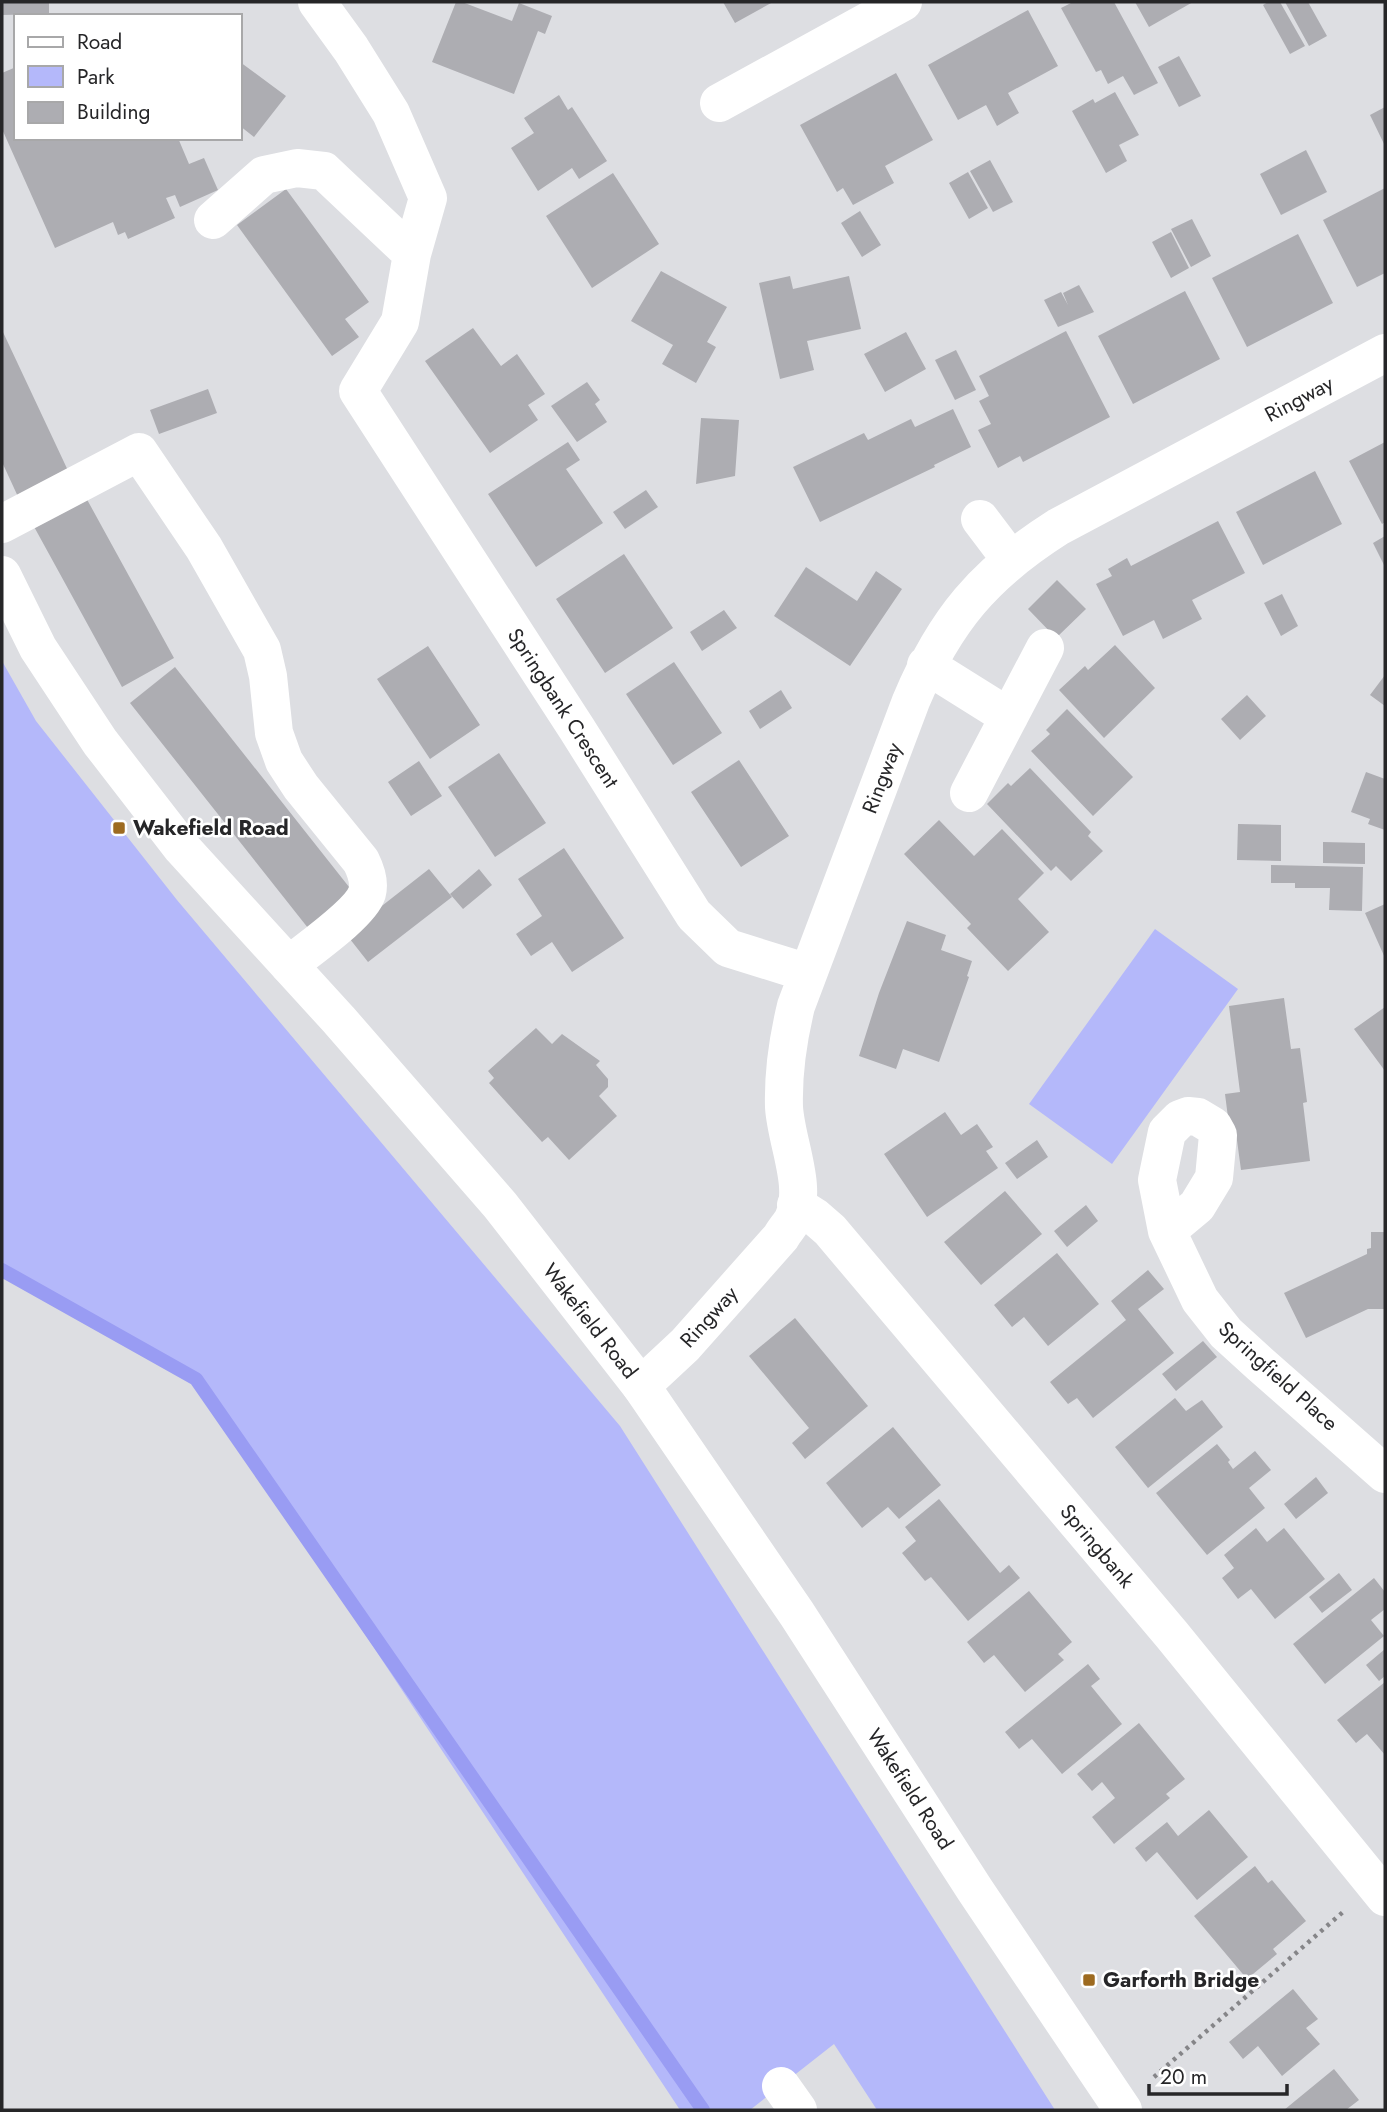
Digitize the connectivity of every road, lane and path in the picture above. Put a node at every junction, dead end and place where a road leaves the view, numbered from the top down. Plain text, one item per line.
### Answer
1 (317, 2) edge
2 (903, 2) edge
3 (719, 103) dead end
4 (213, 220) dead end
5 (412, 254) junction
6 (1385, 353) edge
7 (980, 519) dead end
8 (2, 524) edge
9 (1011, 560) junction
10 (2, 575) edge
11 (1045, 648) dead end
12 (926, 665) junction
13 (1009, 717) junction
14 (969, 793) dead end
15 (289, 965) junction
16 (808, 973) junction
17 (796, 1205) junction
18 (1167, 1231) dead end
19 (641, 1386) junction
20 (1385, 1474) edge
21 (1380, 1891) edge
22 (1121, 2108) edge

1 - 5 street
2 - 3 street
4 - 5 street
5 - 16 street, Springbank Crescent
6 - 9 street, Ringway
7 - 9 street
8 - 15 street
9 - 12 street, Ringway
10 - 15 street, Wakefield Road
11 - 13 street
12 - 13 street
12 - 16 street, Ringway
13 - 14 street
15 - 19 street, Wakefield Road
16 - 17 street, Ringway
17 - 19 street, Ringway
17 - 21 street, Springbank
18 - 20 street, Springfield Place
19 - 22 street, Wakefield Road
21 - 22 path

